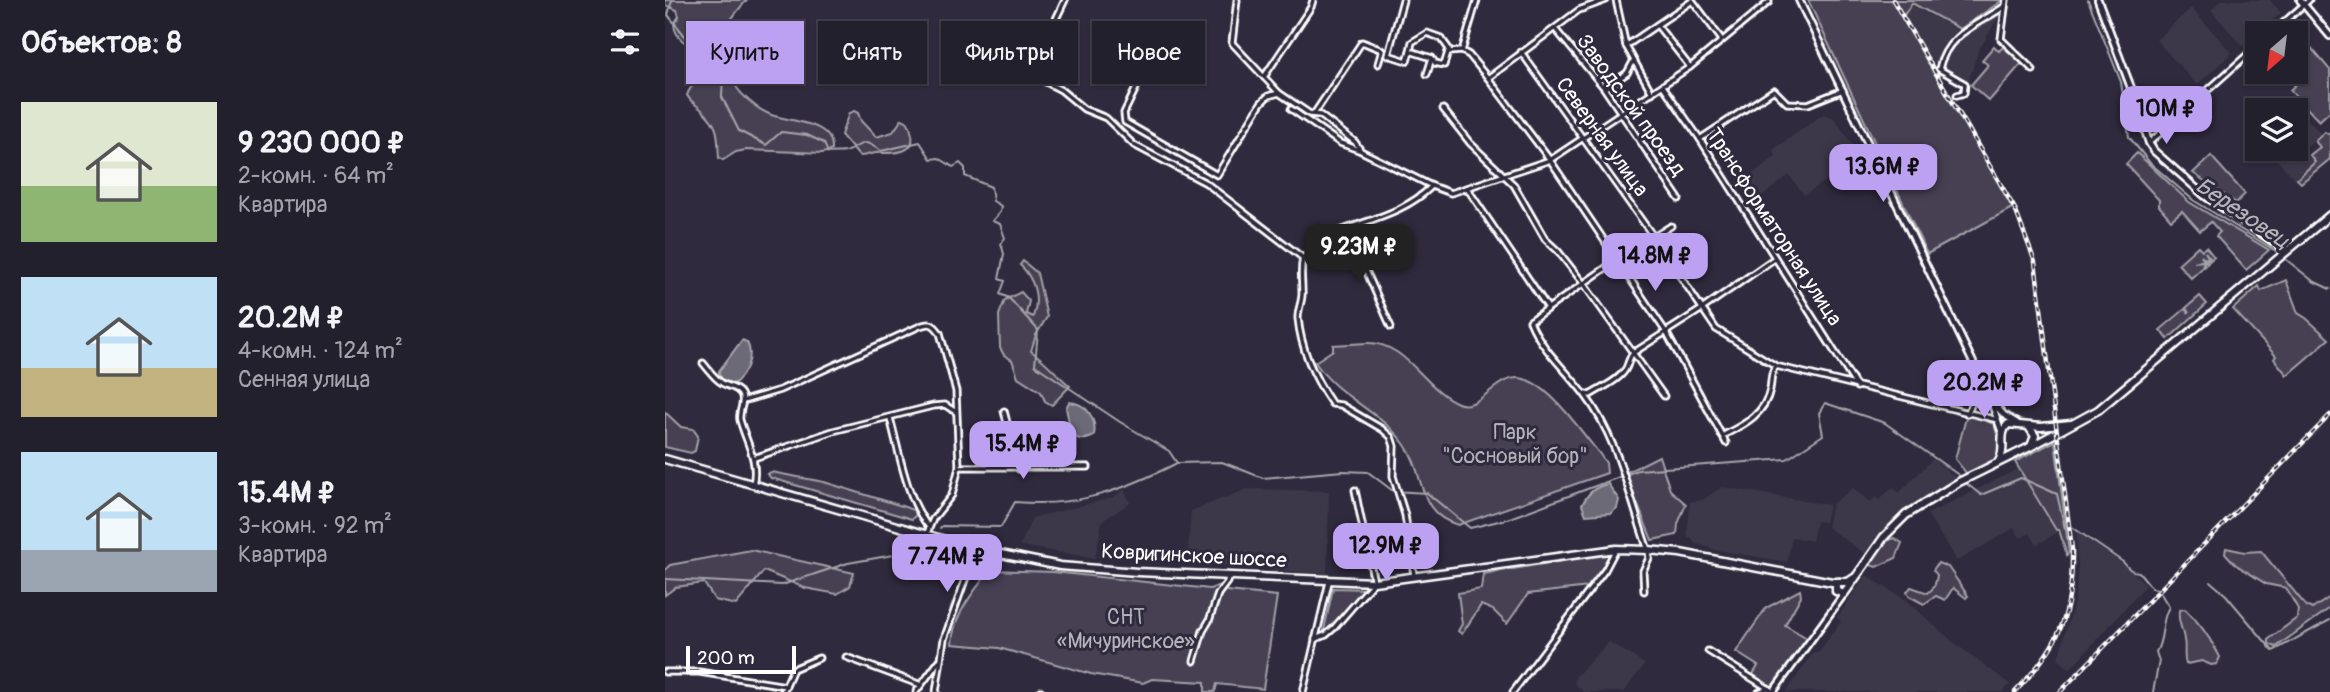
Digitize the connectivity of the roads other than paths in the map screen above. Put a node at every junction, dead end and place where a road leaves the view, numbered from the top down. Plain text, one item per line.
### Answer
1 (1065, 0) edge
2 (1237, 0) edge
3 (1313, 0) edge
4 (1403, 0) edge
5 (1477, 0) edge
6 (1606, 0) edge
7 (1616, 0) edge
8 (1692, 0) edge
9 (1799, 0) edge
10 (2006, 0) edge
11 (2098, 0) edge
12 (2309, 0) edge
13 (1597, 2) edge
14 (1769, 2) dead end
15 (2302, 2) edge
16 (2005, 6) junction
17 (2284, 21) edge
18 (1657, 25) junction
19 (1556, 30) junction
20 (2330, 36) edge
21 (1722, 41) junction
22 (1626, 46) junction
23 (1410, 51) junction
24 (1462, 51) junction
25 (1448, 52) junction
26 (1521, 52) junction
27 (2245, 57) edge
28 (1432, 58) junction
29 (1633, 62) junction
30 (1378, 64) dead end
31 (1690, 67) junction
32 (2033, 70) dead end
33 (1427, 74) dead end
34 (1264, 76) junction
35 (1488, 78) junction
36 (1137, 86) dead end
37 (1663, 86) junction
38 (1604, 88) junction
39 (1843, 90) junction
40 (1279, 93) junction
41 (1652, 93) junction
42 (1957, 95) dead end
43 (1291, 109) dead end
44 (1443, 109) dead end
45 (1622, 113) junction
46 (1314, 114) junction
47 (1584, 137) junction
48 (1700, 139) junction
49 (2149, 143) junction
50 (1361, 150) junction
51 (1550, 160) junction
52 (1505, 175) junction
53 (1431, 186) junction
54 (1467, 188) junction
55 (1679, 199) dead end
56 (2330, 215) edge
57 (1671, 226) dead end
58 (1348, 230) junction
59 (1653, 236) junction
60 (2283, 254) junction
61 (1303, 258) junction
62 (1775, 258) junction
63 (1617, 260) junction
64 (1583, 284) junction
65 (1548, 308) junction
66 (1702, 309) junction
67 (1391, 327) dead end
68 (1666, 332) junction
69 (1633, 353) junction
70 (703, 363) dead end
71 (1776, 366) junction
72 (1857, 387) junction
73 (1986, 390) junction
74 (1585, 394) junction
75 (1664, 396) dead end
76 (1990, 398) junction
77 (743, 401) junction
78 (1004, 411) dead end
79 (957, 413) junction
80 (1966, 414) junction
81 (890, 418) junction
82 (1998, 420) junction
83 (2018, 423) junction
84 (2076, 423) junction
85 (2029, 426) junction
86 (1724, 435) junction
87 (2003, 437) junction
88 (1726, 443) dead end
89 (2031, 447) junction
90 (2022, 452) junction
91 (754, 457) junction
92 (665, 459) edge
93 (1997, 464) junction
94 (959, 467) junction
95 (1088, 467) dead end
96 (1019, 469) junction
97 (753, 484) junction
98 (1355, 490) dead end
99 (928, 530) junction
100 (976, 549) junction
101 (1616, 550) junction
102 (1648, 550) junction
103 (1228, 575) junction
104 (1414, 578) junction
105 (1329, 580) junction
106 (1374, 582) junction
107 (1841, 588) junction
108 (1644, 591) dead end
109 (1315, 639) junction
110 (1708, 651) dead end
111 (846, 657) dead end
112 (819, 658) dead end
113 (941, 660) junction
114 (1194, 661) dead end
115 (665, 672) edge
116 (921, 685) junction
117 (786, 686) junction
118 (1768, 688) junction
119 (783, 692) edge
120 (916, 692) edge
121 (936, 692) edge
122 (1303, 692) edge
123 (1513, 692) edge
124 (1759, 692) edge
125 (1774, 692) edge

1 - 61 street
2 - 34 street
3 - 34 street
4 - 23 street
5 - 24 street
6 - 13 street
7 - 22 street
8 - 18 street
8 - 21 street
9 - 39 street
10 - 16 street
11 - 49 street
12 - 15 street
13 - 19 street
14 - 21 street
15 - 17 street
15 - 20 street
16 - 32 street
16 - 42 street
18 - 22 street
18 - 31 street
19 - 26 street
19 - 38 street, Заводской проезд
21 - 31 street
22 - 29 street
23 - 25 street
23 - 28 street
24 - 25 street
24 - 35 street
25 - 28 street
26 - 35 street
26 - 47 street, Северная улица
27 - 49 street
28 - 33 street
29 - 38 street
29 - 41 street
30 - 46 street
31 - 37 street
34 - 40 street
35 - 51 street
36 - 40 street
37 - 41 street
37 - 48 street, Трансформаторная улица
38 - 45 street, Заводской проезд
39 - 48 street
39 - 73 street
40 - 46 street
41 - 45 street
43 - 50 street
44 - 52 street
45 - 47 street
45 - 55 street, Заводской проезд
46 - 50 street
47 - 51 street
47 - 59 street, Северная улица
48 - 62 street, Трансформаторная улица
49 - 60 street
50 - 53 street
51 - 52 street
51 - 63 street
52 - 54 street
52 - 64 street
53 - 54 street
53 - 58 street
54 - 65 street
56 - 60 main road
57 - 59 street
58 - 61 street
58 - 67 street
59 - 63 street
59 - 66 street, Северная улица
60 - 84 main road
61 - 104 street
62 - 66 street
62 - 72 street, Трансформаторная улица
63 - 64 street
63 - 68 street
64 - 65 street
64 - 69 street
65 - 74 street
66 - 68 street
66 - 71 street, Северная улица
68 - 69 street
68 - 86 street
69 - 74 street
69 - 75 street
70 - 77 street
71 - 72 street, Северная улица
71 - 86 street
72 - 80 street, Северная улица
73 - 76 street
73 - 80 street
74 - 102 street
76 - 82 street
76 - 83 street
77 - 79 street
77 - 91 street
78 - 96 street
79 - 81 street
79 - 94 street
80 - 82 street, Северная улица
81 - 91 street
81 - 99 street
82 - 87 street
83 - 85 main road
83 - 87 main road
84 - 85 main road
84 - 89 main road
85 - 89 main road
86 - 88 street
87 - 90 main road
87 - 93 main road
89 - 90 main road
90 - 93 main road
91 - 97 street
92 - 97 main road
93 - 107 main road
94 - 96 street
94 - 99 street
95 - 96 street
97 - 99 main road, Ковригинское шоссе
98 - 106 street
99 - 100 main road, Ковригинское шоссе
100 - 103 main road, Ковригинское шоссе
100 - 113 street
101 - 102 main road, Ковригинское шоссе
101 - 104 main road, Ковригинское шоссе
101 - 123 street
102 - 107 main road, Ковригинское шоссе
102 - 108 street
103 - 105 main road, Ковригинское шоссе
103 - 114 street
104 - 106 main road, Ковригинское шоссе
105 - 106 main road, Ковригинское шоссе
105 - 109 street
106 - 109 street
107 - 125 street
109 - 122 street
110 - 118 street
111 - 116 street
112 - 117 street
113 - 116 street
113 - 121 street
115 - 117 street
116 - 120 street
117 - 119 street
118 - 124 street
118 - 125 street

